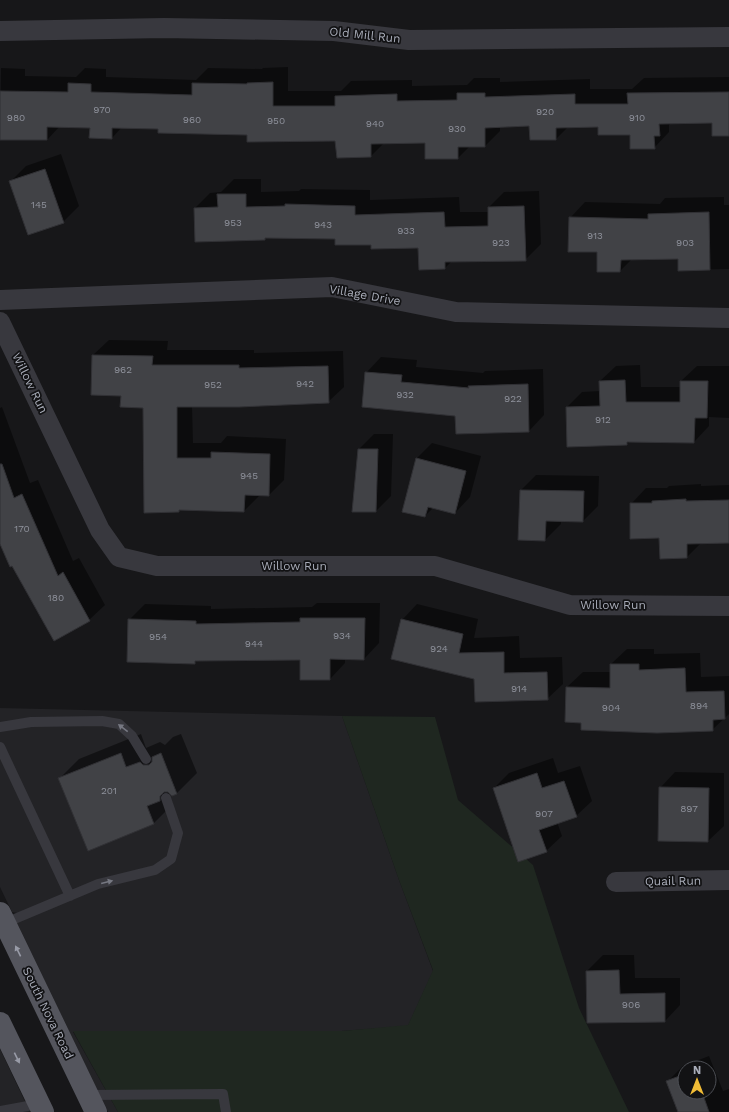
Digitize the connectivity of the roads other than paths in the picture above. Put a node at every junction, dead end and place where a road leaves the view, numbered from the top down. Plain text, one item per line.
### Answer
1 (0, 31) edge
2 (729, 38) edge
3 (0, 300) edge
4 (729, 318) edge
5 (0, 322) edge
6 (729, 606) edge
7 (0, 727) edge
8 (0, 747) edge
9 (146, 759) dead end
10 (166, 798) dead end
11 (729, 880) edge
12 (616, 882) dead end
13 (70, 896) junction
14 (2, 919) edge
15 (0, 1023) edge
16 (92, 1104) edge
17 (41, 1108) edge
18 (0, 1110) edge
19 (226, 1112) edge

1 - 2 street, Old Mill Run
3 - 4 street, Village Drive
5 - 6 street, Willow Run
9 -> 7 lane
8 - 13 lane
13 -> 10 lane
11 - 12 street, Quail Run
13 - 14 lane
16 -> 14 main road, South Nova Road
15 -> 17 main road
16 - 19 lane
17 - 18 lane

